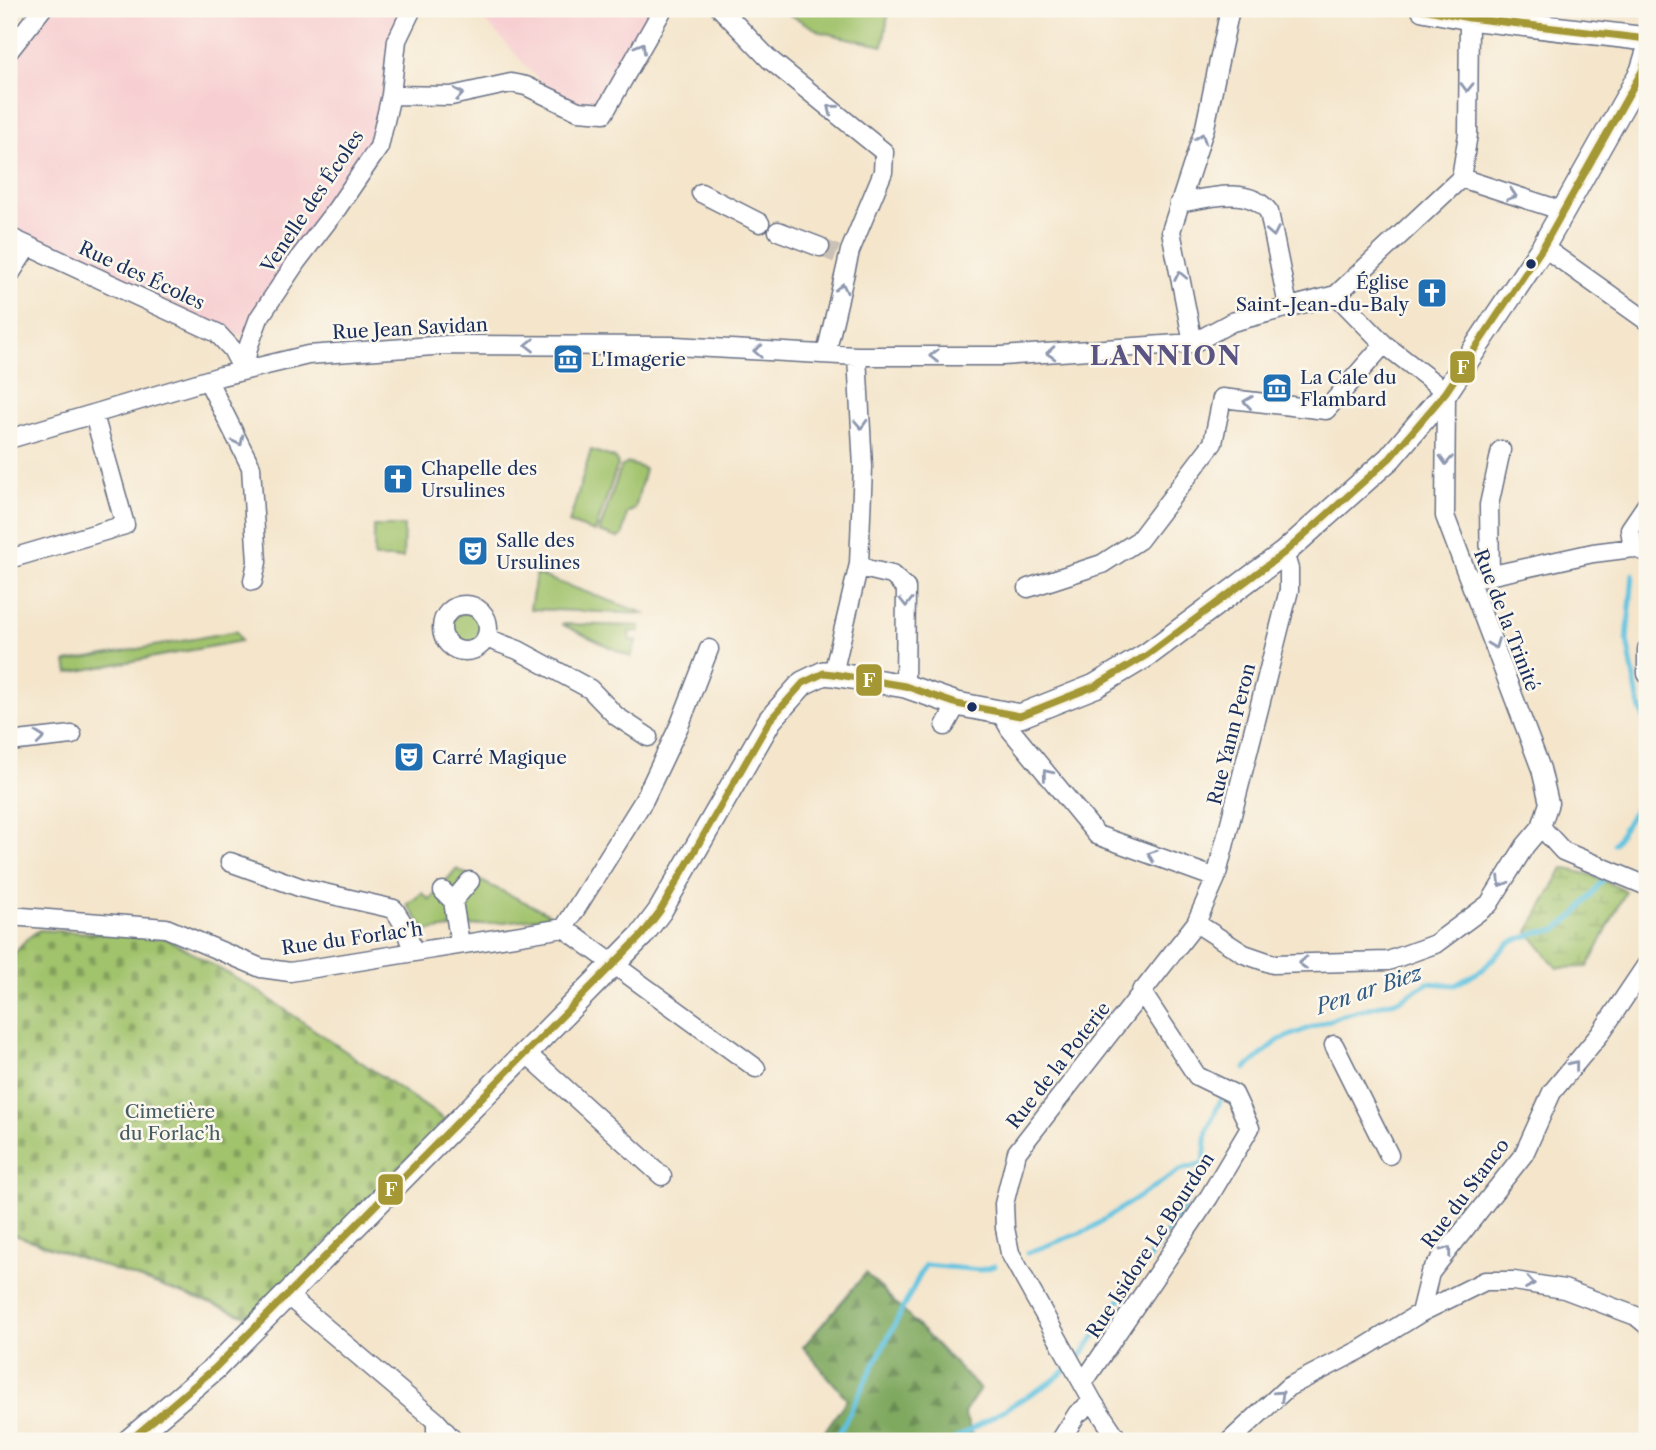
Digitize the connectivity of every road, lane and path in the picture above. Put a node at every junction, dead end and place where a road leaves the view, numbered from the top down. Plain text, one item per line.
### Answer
1 (42, 9) edge
2 (412, 9) edge
3 (721, 9) edge
4 (1230, 9) edge
5 (1423, 9) edge
6 (659, 15) edge
7 (1469, 18) junction
8 (1647, 39) edge
9 (9, 51) edge
10 (1647, 54) edge
11 (391, 95) junction
12 (1461, 178) junction
13 (701, 193) dead end
14 (1179, 203) junction
15 (1563, 211) junction
16 (760, 223) dead end
17 (778, 231) dead end
18 (9, 237) edge
19 (28, 246) junction
20 (820, 247) tunnel mouth
21 (1543, 247) junction
22 (9, 276) edge
23 (1336, 295) junction
24 (1288, 306) junction
25 (1647, 321) edge
26 (1193, 343) junction
27 (1384, 344) junction
28 (826, 354) junction
29 (857, 356) junction
30 (243, 370) junction
31 (208, 381) junction
32 (1446, 391) junction
33 (94, 415) junction
34 (9, 439) edge
35 (1501, 450) dead end
36 (1647, 503) edge
37 (1640, 550) edge
38 (1284, 553) junction
39 (9, 559) edge
40 (859, 564) junction
41 (1647, 566) edge
42 (1490, 576) junction
43 (1470, 580) junction
44 (253, 581) dead end
45 (1028, 588) dead end
46 (486, 638) dead end
47 (709, 649) dead end
48 (1647, 649) edge
49 (833, 674) junction
50 (1647, 674) edge
51 (905, 685) junction
52 (957, 704) junction
53 (1006, 721) junction
54 (945, 726) dead end
55 (72, 735) dead end
56 (9, 742) edge
57 (660, 744) junction
58 (1541, 827) junction
59 (230, 862) dead end
60 (1216, 878) junction
61 (470, 881) dead end
62 (1647, 886) edge
63 (9, 916) edge
64 (1196, 923) junction
65 (564, 928) junction
66 (460, 944) junction
67 (413, 951) junction
68 (614, 962) junction
69 (1647, 964) edge
70 (1142, 991) junction
71 (1334, 1045) dead end
72 (526, 1053) junction
73 (756, 1068) dead end
74 (1389, 1155) dead end
75 (662, 1176) dead end
76 (288, 1296) junction
77 (1420, 1313) junction
78 (1647, 1325) edge
79 (1083, 1383) junction
80 (1093, 1402) junction
81 (436, 1420) junction
82 (129, 1441) edge
83 (436, 1441) edge
84 (454, 1441) edge
85 (1060, 1441) edge
86 (1119, 1441) edge
87 (1230, 1441) edge

1 - 9 street
2 - 11 street
28 -> 3 street
14 -> 4 street
5 - 7 main road
11 -> 6 street
7 - 8 main road
7 -> 12 street
10 - 15 main road
11 - 30 street, Venelle des Écoles
12 -> 15 street
12 - 23 street
13 - 16 street
14 -> 24 street
26 -> 14 street
15 - 21 main road
17 - 20 street
18 - 19 street, Rue des Écoles
19 - 22 street
19 - 30 street, Rue des Écoles
21 - 25 street
21 - 32 main road
23 - 24 street
23 - 27 street
24 - 26 street
26 -> 29 street, Rue Jean Savidan
27 - 32 street
27 -> 45 street
28 - 29 street, Rue Jean Savidan
28 -> 30 street, Rue Jean Savidan
29 -> 40 street
30 - 31 street, Rue Jean Savidan
31 - 33 street, Rue Jean Savidan
31 -> 44 street
32 - 38 main road
32 -> 43 street, Rue de la Trinité
33 - 34 street, Rue Jean Savidan
33 - 39 street
35 - 42 street
36 - 37 street
37 - 41 street
37 - 42 street
38 - 53 main road
38 - 60 street, Rue Yann Peron
40 - 49 street
40 -> 51 street
42 - 43 street
43 -> 58 street, Rue de la Trinité
46 - 57 street
47 - 57 street
48 - 50 street
49 - 51 main road
49 - 68 main road
51 - 52 main road
52 - 53 main road
52 - 54 street
60 -> 53 street
56 -> 55 street
57 - 65 street
58 - 62 street
58 -> 64 street
59 - 67 street
60 - 64 street, Rue Yann Peron
61 - 66 street
63 - 67 street, Rue du Forlac'h
64 - 70 street, Rue de la Poterie
65 - 66 street, Rue du Forlac'h
65 - 68 street
66 - 67 street, Rue du Forlac'h
68 - 72 main road
68 - 73 street
77 -> 69 street, Rue du Stanco
70 - 79 street, Rue de la Poterie
70 - 79 street, Rue Isidore Le Bourdon
71 - 74 street
72 - 75 street
72 - 76 main road
76 - 81 street
76 - 82 main road
77 -> 78 street
87 -> 77 street
79 - 80 street
80 - 85 street
80 - 86 street
81 - 83 street
81 - 84 street

